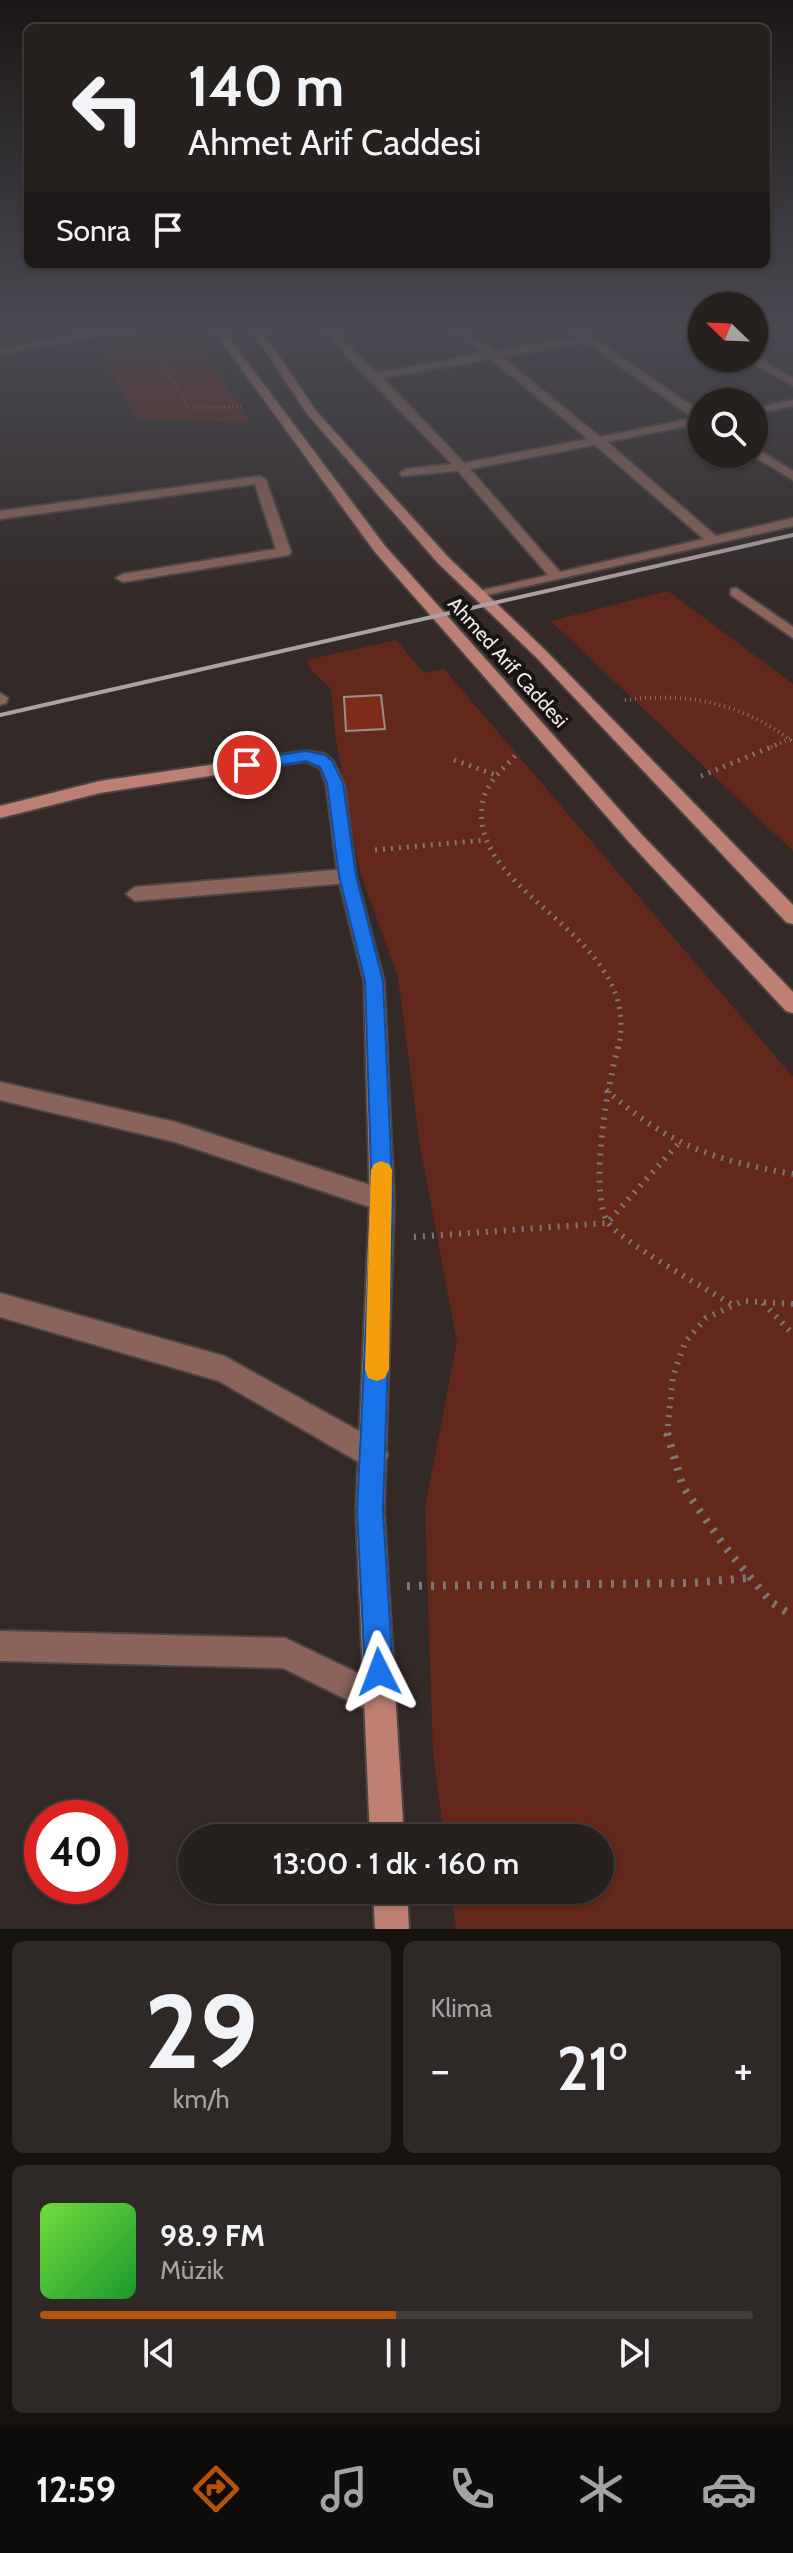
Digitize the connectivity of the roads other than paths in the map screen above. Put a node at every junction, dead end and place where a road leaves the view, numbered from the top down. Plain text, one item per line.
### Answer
1 (282, 416) edge
2 (315, 416) edge
3 (415, 416) edge
4 (566, 416) edge
5 (688, 422) edge
6 (595, 440) junction
7 (768, 460) edge
8 (463, 467) junction
9 (406, 473) dead end
10 (793, 476) edge
11 (0, 515) edge
12 (793, 522) edge
13 (713, 540) junction
14 (556, 576) junction
15 (123, 578) dead end
16 (736, 592) dead end
17 (479, 595) junction
18 (793, 634) edge
19 (0, 812) edge
20 (345, 865) junction
21 (135, 894) dead end
22 (793, 917) edge
23 (793, 1005) edge
24 (0, 1091) edge
25 (382, 1200) junction
26 (0, 1305) edge
27 (374, 1455) junction
28 (0, 1646) edge
29 (380, 1700) junction
30 (386, 1824) edge
31 (391, 1904) edge
32 (392, 1929) edge

1 - 23 street, Ahmed Arif Caddesi
2 - 17 street, Ahmed Arif Caddesi
3 - 8 street
4 - 6 street
5 - 6 street
6 - 8 street
6 - 13 street
7 - 10 street
8 - 9 street
8 - 14 street
11 - 15 street
12 - 13 street
13 - 14 street
14 - 17 street
16 - 18 street
17 - 22 street, Ahmed Arif Caddesi
19 - 20 street
20 - 21 street
20 - 25 street
24 - 25 street
25 - 27 street
26 - 27 street
27 - 29 street
28 - 29 street
29 - 30 street
31 - 32 street

